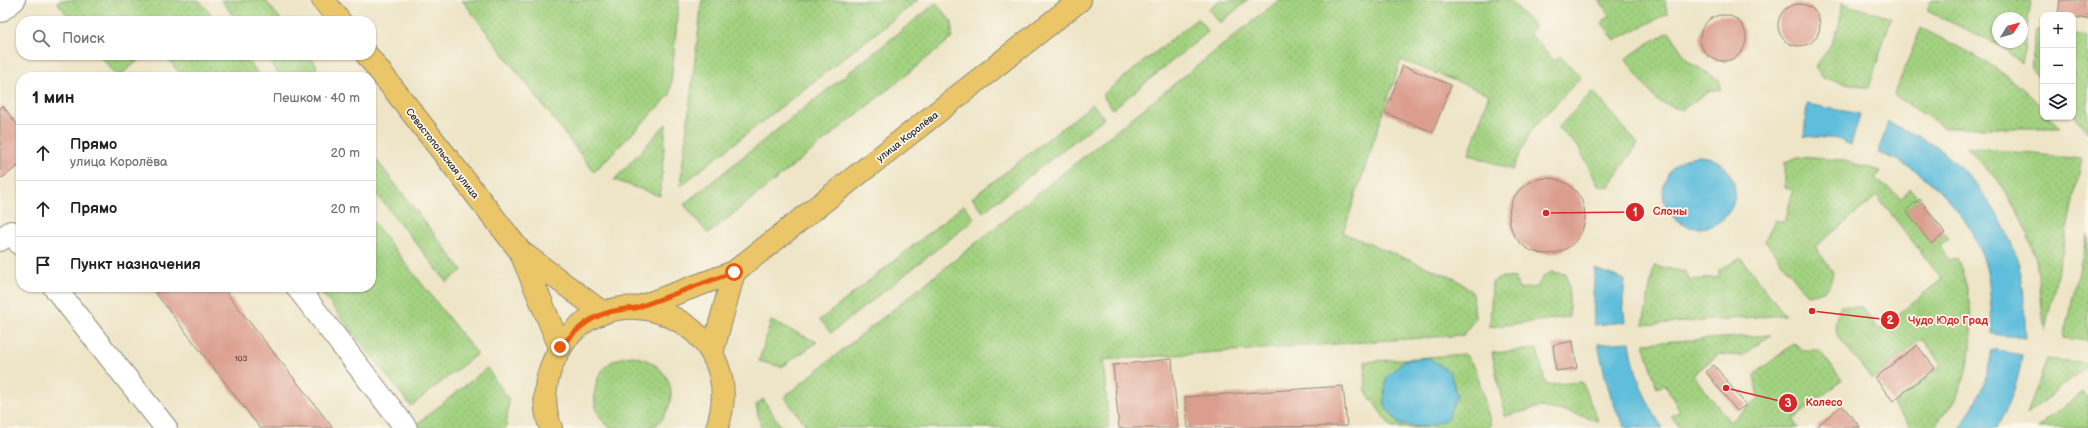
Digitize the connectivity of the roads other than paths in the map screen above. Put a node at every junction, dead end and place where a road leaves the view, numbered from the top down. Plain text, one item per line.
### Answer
1 (14, 0) edge
2 (323, 0) edge
3 (1080, 0) edge
4 (0, 10) edge
5 (336, 16) edge
6 (369, 60) edge
7 (374, 72) edge
8 (376, 76) edge
9 (16, 239) edge
10 (0, 240) edge
11 (520, 251) junction
12 (734, 272) junction
13 (58, 292) edge
14 (300, 292) edge
15 (636, 308) junction
16 (603, 313) junction
17 (560, 347) junction
18 (712, 353) junction
19 (721, 423) edge
20 (166, 428) edge
21 (406, 428) edge
22 (551, 428) edge

1 - 4 lane
2 - 5 main road
3 - 12 main road, улица Королёва
6 - 7 main road, Севастопольская улица
8 - 11 main road, Севастопольская улица
9 - 10 lane
11 - 16 main road, Севастопольская улица
11 - 17 main road, Севастопольская улица
12 - 15 main road, улица Королёва
12 - 18 main road
13 - 20 lane
14 - 21 lane
15 - 16 main road
15 - 18 main road
16 - 17 main road
17 - 22 main road
18 - 19 main road

